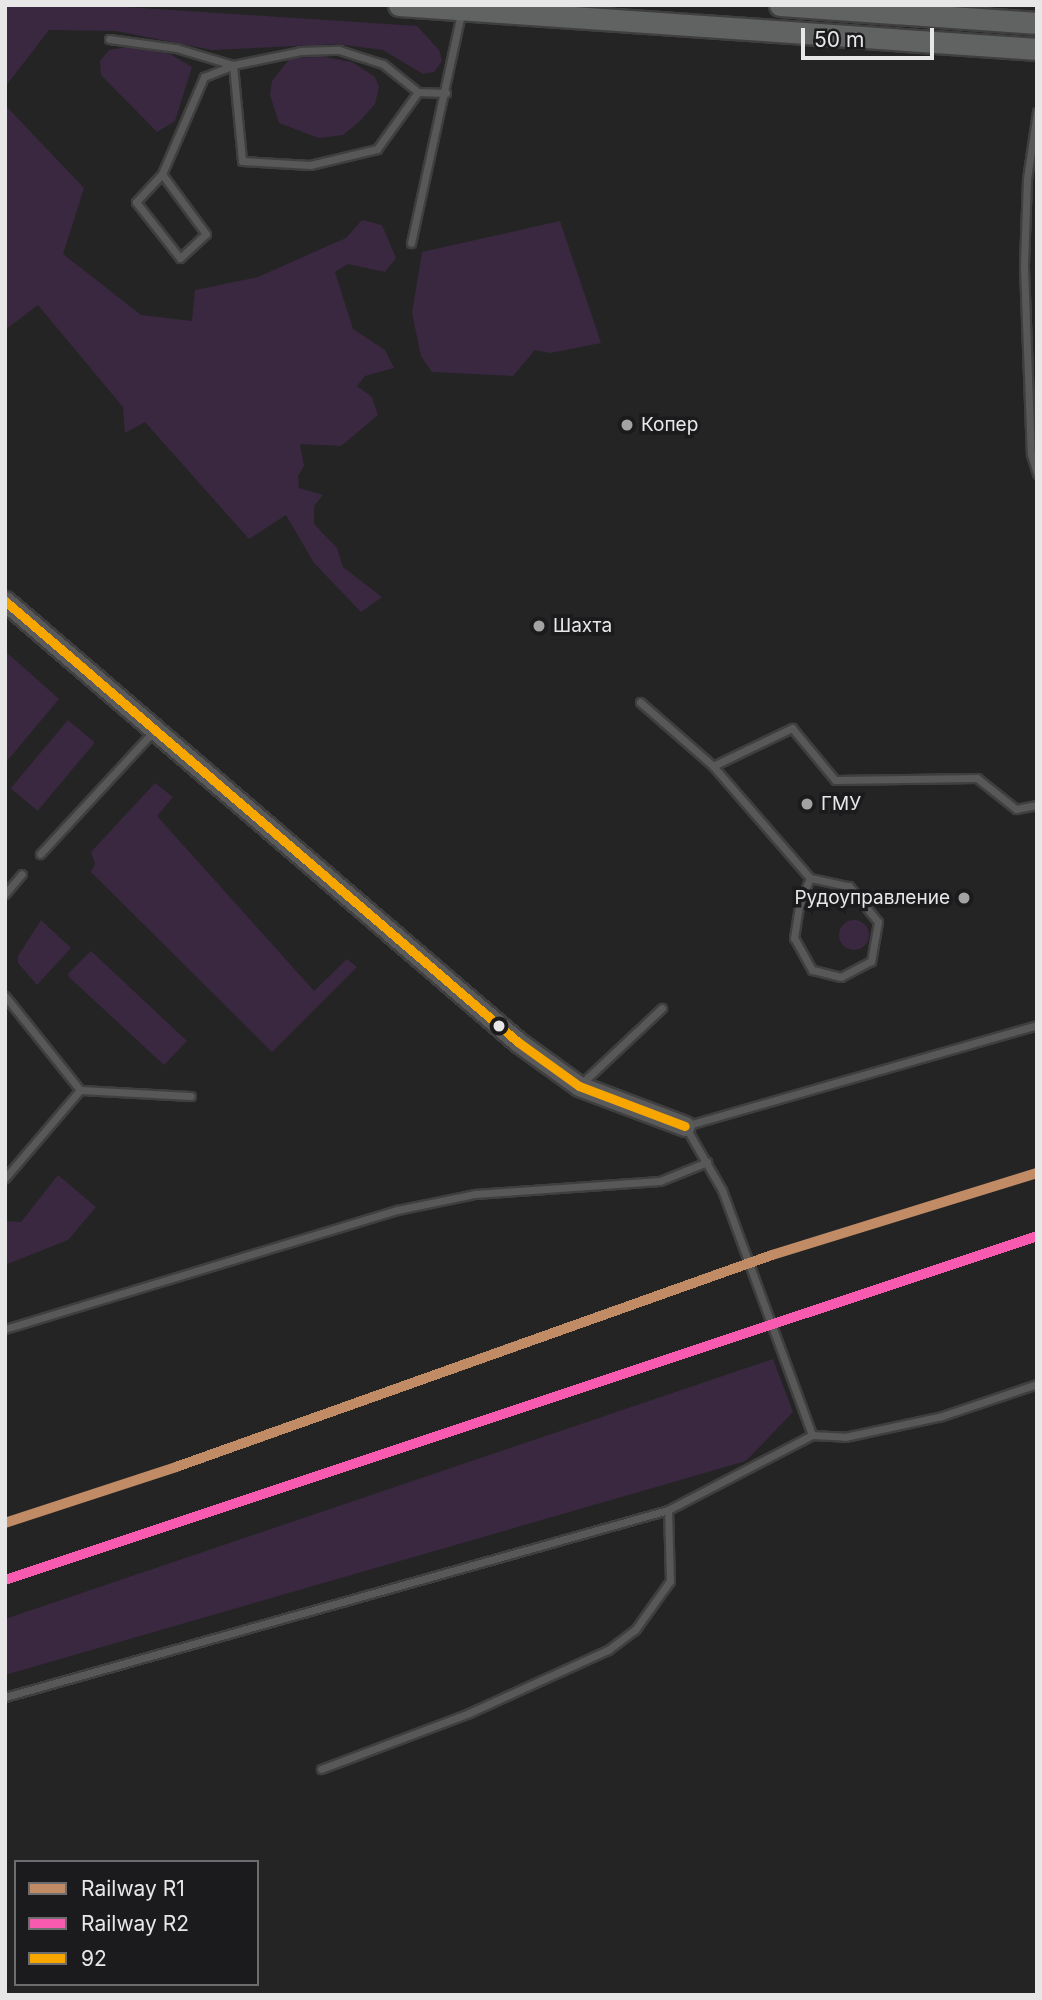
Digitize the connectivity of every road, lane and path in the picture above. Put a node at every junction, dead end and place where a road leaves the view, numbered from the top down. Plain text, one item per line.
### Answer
1 (399, 5) edge
2 (780, 5) edge
3 (462, 7) edge
4 (1037, 23) edge
5 (109, 39) dead end
6 (1037, 49) edge
7 (233, 65) junction
8 (418, 92) junction
9 (446, 93) junction
10 (1037, 112) edge
11 (162, 174) junction
12 (411, 243) dead end
13 (1037, 474) edge
14 (5, 601) edge
15 (640, 702) dead end
16 (155, 730) junction
17 (713, 766) junction
18 (1037, 805) edge
19 (40, 854) dead end
20 (22, 874) dead end
21 (810, 877) junction
22 (5, 894) edge
23 (5, 996) edge
24 (662, 1008) dead end
25 (1037, 1025) edge
26 (579, 1086) junction
27 (80, 1090) junction
28 (191, 1096) dead end
29 (685, 1126) junction
30 (707, 1162) junction
31 (5, 1178) edge
32 (5, 1329) edge
33 (1037, 1384) edge
34 (812, 1435) junction
35 (668, 1510) junction
36 (5, 1697) edge
37 (321, 1769) dead end

1 - 3 main road
2 - 4 main road
3 - 6 main road
3 - 9 lane
5 - 7 lane
7 - 8 lane
7 - 8 lane
7 - 11 lane
8 - 9 lane
9 - 12 lane
10 - 13 lane
11 - 11 lane
14 - 16 street
15 - 17 lane
16 - 19 lane
16 - 26 street
17 - 18 lane
17 - 21 lane
20 - 22 lane
21 - 21 lane
23 - 27 lane
24 - 26 lane
25 - 29 lane
26 - 29 street
27 - 28 lane
27 - 31 lane
29 - 30 lane
30 - 32 lane
30 - 34 lane
33 - 34 lane
34 - 35 lane
35 - 36 lane
35 - 37 lane

